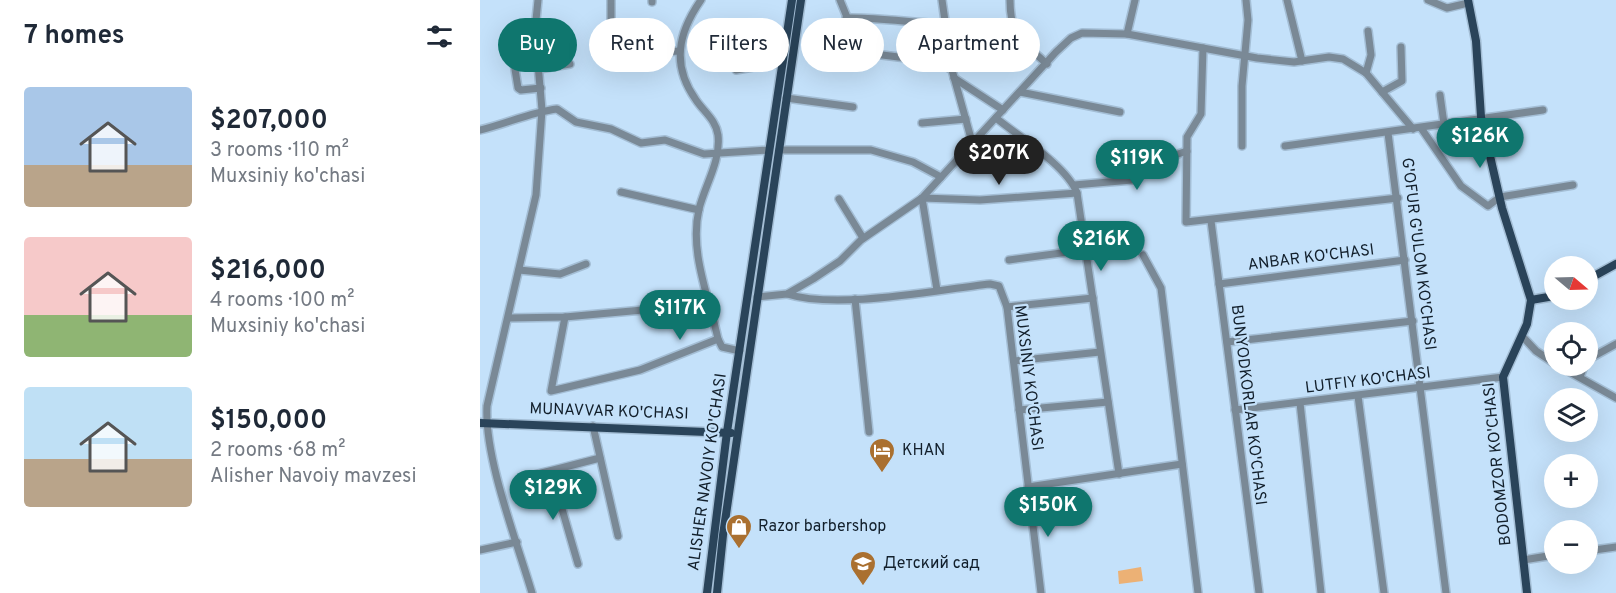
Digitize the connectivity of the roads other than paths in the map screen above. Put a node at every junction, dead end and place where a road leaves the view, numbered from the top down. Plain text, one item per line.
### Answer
1 (538, 0) edge
2 (610, 0) edge
3 (701, 0) edge
4 (792, 0) edge
5 (801, 0) edge
6 (840, 0) edge
7 (942, 0) edge
8 (1010, 0) edge
9 (1135, 0) edge
10 (1246, 0) edge
11 (1287, 0) edge
12 (1428, 0) edge
13 (1468, 2) edge
14 (536, 18) edge
15 (611, 18) edge
16 (846, 18) joint
17 (878, 18) edge
18 (945, 18) edge
19 (789, 21) edge
20 (1368, 31) dead end
21 (1127, 34) junction
22 (1401, 47) dead end
23 (1203, 48) junction
24 (675, 51) edge
25 (680, 51) junction
26 (1245, 56) junction
27 (1302, 61) junction
28 (1047, 64) junction
29 (515, 72) edge
30 (539, 72) edge
31 (782, 72) edge
32 (952, 72) edge
33 (1366, 73) junction
34 (954, 78) junction
35 (542, 88) junction
36 (1020, 92) junction
37 (1382, 92) junction
38 (1440, 95) dead end
39 (786, 98) junction
40 (853, 107) dead end
41 (542, 110) junction
42 (1003, 110) junction
43 (1543, 110) dead end
44 (1120, 112) dead end
45 (1481, 117) junction
46 (996, 118) junction
47 (966, 119) junction
48 (922, 123) dead end
49 (1444, 124) junction
50 (1417, 128) junction
51 (480, 130) edge
52 (1388, 133) junction
53 (972, 142) junction
54 (1242, 146) dead end
55 (1285, 146) dead end
56 (774, 150) junction
57 (717, 152) junction
58 (1187, 152) junction
59 (940, 177) junction
60 (1074, 185) junction
61 (1573, 185) dead end
62 (621, 192) dead end
63 (1077, 193) junction
64 (1500, 197) junction
65 (922, 198) junction
66 (1398, 198) junction
67 (839, 200) dead end
68 (699, 210) junction
69 (1211, 221) junction
70 (863, 238) junction
71 (1084, 249) junction
72 (1143, 255) dead end
73 (1009, 260) dead end
74 (1406, 260) junction
75 (586, 264) dead end
76 (1616, 264) edge
77 (519, 270) junction
78 (1598, 274) edge
79 (1219, 284) junction
80 (937, 290) junction
81 (787, 294) junction
82 (757, 297) junction
83 (1093, 298) junction
84 (1544, 298) edge
85 (855, 299) junction
86 (1531, 300) junction
87 (1007, 307) junction
88 (654, 309) dead end
89 (566, 317) junction
90 (509, 318) junction
91 (1413, 321) junction
92 (1522, 336) junction
93 (718, 339) junction
94 (1227, 342) junction
95 (1616, 345) edge
96 (740, 351) junction
97 (1100, 352) junction
98 (1598, 354) edge
99 (1544, 356) edge
100 (1014, 361) junction
101 (1503, 377) junction
102 (1580, 377) edge
103 (1422, 389) junction
104 (1358, 396) junction
105 (1616, 398) edge
106 (1108, 402) junction
107 (1300, 403) junction
108 (1019, 410) junction
109 (1235, 410) junction
110 (483, 423) edge
111 (593, 426) junction
112 (727, 432) junction
113 (868, 432) dead end
114 (737, 433) junction
115 (600, 458) junction
116 (1182, 464) junction
117 (551, 471) junction
118 (1119, 474) junction
119 (530, 476) dead end
120 (1028, 487) junction
121 (618, 536) dead end
122 (517, 542) junction
123 (1616, 546) edge
124 (1598, 549) edge
125 (480, 550) edge
126 (1544, 557) edge
127 (1523, 560) junction
128 (578, 564) dead end
129 (532, 593) edge
130 (707, 593) edge
131 (717, 593) edge
132 (1041, 593) edge
133 (1198, 593) edge
134 (1259, 593) edge
135 (1321, 593) edge
136 (1384, 593) edge
137 (1446, 593) edge
138 (1527, 593) edge

1 - 14 street
2 - 15 street
3 - 25 street
4 - 19 main road, ALISHER NAVOIY KO'CHASI
5 - 39 main road, ALISHER NAVOIY KO'CHASI
6 - 16 street
7 - 18 street
8 - 28 street
9 - 21 street
10 - 26 street
11 - 27 street
12 - 13 street
13 - 45 main road
16 - 17 street
20 - 33 street
21 - 23 street
21 - 28 street
22 - 37 street
23 - 26 street
23 - 58 street
24 - 25 street
25 - 57 street
26 - 27 street
26 - 54 street
27 - 33 street
28 - 36 street
29 - 35 street
30 - 35 street
31 - 56 main road, ALISHER NAVOIY KO'CHASI
32 - 34 street
33 - 37 street
34 - 42 street
34 - 47 street
35 - 41 street
36 - 42 street
36 - 44 street
37 - 50 street
38 - 49 street
39 - 40 street
39 - 56 main road, ALISHER NAVOIY KO'CHASI
41 - 51 street
41 - 57 street
41 - 77 street
42 - 46 street
43 - 45 street
45 - 49 street
45 - 64 main road
46 - 53 street
46 - 60 street
47 - 48 street
47 - 53 street
49 - 50 street
50 - 52 street
50 - 64 street
52 - 55 street
52 - 66 street, G'OFUR G'ULOM KO'CHASI
53 - 59 street
56 - 57 street
56 - 59 street
56 - 82 main road, ALISHER NAVOIY KO'CHASI
56 - 96 main road, ALISHER NAVOIY KO'CHASI
57 - 68 street
58 - 60 street
58 - 69 street
59 - 65 street
60 - 63 street
61 - 64 street
62 - 68 street
63 - 65 street
63 - 71 street
64 - 86 main road
65 - 70 street
65 - 80 street
66 - 69 street
66 - 74 street, G'OFUR G'ULOM KO'CHASI
67 - 70 street
68 - 93 street
69 - 79 street, BUNYODKORLAR KO'CHASI
70 - 81 street
71 - 73 street
71 - 83 street
72 - 116 street
74 - 79 street, ANBAR KO'CHASI
74 - 91 street, G'OFUR G'ULOM KO'CHASI
75 - 77 street
76 - 78 main road
77 - 90 street
79 - 94 street, BUNYODKORLAR KO'CHASI
80 - 85 street, MUXSINIY KO'CHASI
80 - 87 street, MUXSINIY KO'CHASI
81 - 82 street
81 - 85 street, MUXSINIY KO'CHASI
82 - 114 main road, ALISHER NAVOIY KO'CHASI
83 - 87 street
83 - 97 street
84 - 86 main road
85 - 113 street
86 - 92 main road, BODOMZOR KO'CHASI
87 - 100 street, MUXSINIY KO'CHASI
88 - 89 street
89 - 90 street
89 - 93 street
90 - 110 street
91 - 94 street
91 - 103 street, G'OFUR G'ULOM KO'CHASI
92 - 99 street
92 - 101 main road, BODOMZOR KO'CHASI
93 - 96 street
94 - 109 street, BUNYODKORLAR KO'CHASI
95 - 98 street
96 - 112 main road, ALISHER NAVOIY KO'CHASI
97 - 100 street
97 - 106 street
100 - 108 street, MUXSINIY KO'CHASI
101 - 103 street, LUTFIY KO'CHASI
101 - 127 main road, BODOMZOR KO'CHASI
102 - 105 street
103 - 104 street, LUTFIY KO'CHASI
103 - 137 street, G'OFUR G'ULOM KO'CHASI
104 - 107 street, LUTFIY KO'CHASI
104 - 136 street
106 - 108 street
106 - 118 street
107 - 109 street, LUTFIY KO'CHASI
107 - 135 street
108 - 120 street, MUXSINIY KO'CHASI
109 - 134 street, BUNYODKORLAR KO'CHASI
110 - 111 main road, MUNAVVAR KO'CHASI
110 - 122 street
111 - 112 main road, MUNAVVAR KO'CHASI
111 - 115 street
112 - 114 main road, MUNAVVAR KO'CHASI
112 - 130 main road, ALISHER NAVOIY KO'CHASI
114 - 131 main road, ALISHER NAVOIY KO'CHASI
115 - 117 street
115 - 121 street
116 - 118 street
116 - 133 street
117 - 119 street
117 - 128 street
118 - 120 street
120 - 132 street, MUXSINIY KO'CHASI
122 - 125 street
122 - 129 street
123 - 124 street
126 - 127 street
127 - 138 main road, BODOMZOR KO'CHASI

